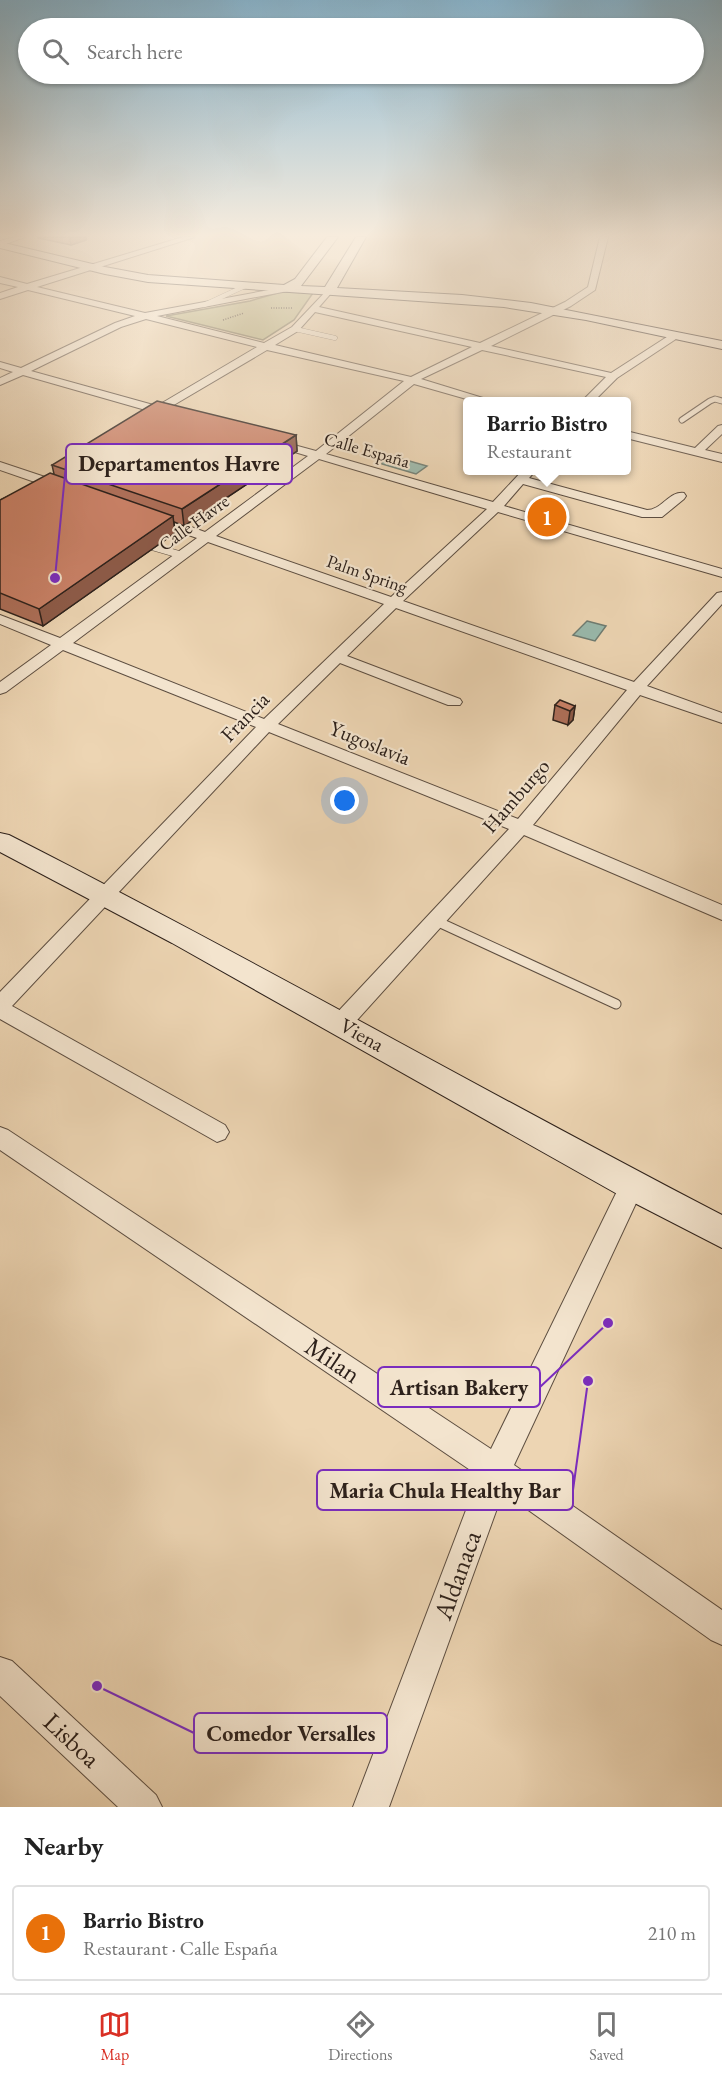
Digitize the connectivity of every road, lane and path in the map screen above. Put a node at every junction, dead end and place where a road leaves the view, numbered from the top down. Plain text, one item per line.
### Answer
1 (127, 321) edge
2 (171, 321) edge
3 (221, 321) edge
4 (303, 321) edge
5 (369, 321) edge
6 (532, 321) edge
7 (612, 321) edge
8 (654, 321) edge
9 (198, 329) junction
10 (295, 329) junction
11 (676, 334) junction
12 (722, 335) edge
13 (335, 338) dead end
14 (722, 345) edge
15 (265, 346) junction
16 (481, 347) junction
17 (0, 365) edge
18 (22, 371) junction
19 (614, 376) junction
20 (412, 380) junction
21 (0, 382) edge
22 (473, 397) edge
23 (591, 397) edge
24 (720, 400) edge
25 (158, 410) junction
26 (180, 416) edge
27 (682, 420) dead end
28 (138, 422) edge
29 (722, 428) edge
30 (631, 435) edge
31 (264, 439) edge
32 (697, 452) junction
33 (319, 454) junction
34 (722, 458) edge
35 (0, 466) edge
36 (526, 475) edge
37 (72, 491) edge
38 (680, 496) dead end
39 (496, 507) junction
40 (139, 513) edge
41 (206, 536) junction
42 (140, 543) edge
43 (181, 555) junction
44 (722, 573) edge
45 (722, 596) edge
46 (395, 603) junction
47 (0, 619) edge
48 (60, 644) junction
49 (337, 657) junction
50 (637, 688) junction
51 (0, 689) edge
52 (454, 702) dead end
53 (722, 718) edge
54 (266, 726) junction
55 (521, 827) junction
56 (0, 841) edge
57 (106, 894) junction
58 (722, 913) edge
59 (434, 920) junction
60 (616, 1004) dead end
61 (0, 1007) edge
62 (341, 1023) junction
63 (217, 1132) dead end
64 (0, 1137) edge
65 (632, 1186) junction
66 (722, 1232) edge
67 (496, 1470) junction
68 (722, 1629) edge
69 (0, 1673) edge
70 (144, 1807) edge
71 (371, 1807) edge

1 - 18 street
2 - 9 street
3 - 9 path
4 - 10 street
5 - 16 street
6 - 16 street, Calle Havre
7 - 11 street
8 - 12 street
9 - 15 street
10 - 13 lane
10 - 15 street
11 - 14 street
11 - 19 street
15 - 20 street
15 - 25 street
16 - 19 street
16 - 20 street, Calle Havre
17 - 18 street
18 - 21 street
18 - 25 street
19 - 23 street
20 - 22 street
20 - 33 street, Calle Havre
24 - 27 lane
25 - 26 street
25 - 28 street
29 - 32 street
30 - 32 street
31 - 33 street, Calle España
32 - 34 street
33 - 39 street, Calle España
33 - 41 street, Calle Havre
35 - 37 street
36 - 38 street
36 - 39 street, Francia
39 - 44 street, Calle España
39 - 46 street, Francia
40 - 41 street, Palm Spring
41 - 43 street, Calle Havre
41 - 46 street, Palm Spring
42 - 43 lane
43 - 48 street, Calle Havre
45 - 50 street, Hamburgo
46 - 49 street, Francia
46 - 50 street, Palm Spring
47 - 48 street, Yugoslavia
48 - 51 street, Calle Havre
48 - 54 street, Yugoslavia
49 - 52 street
49 - 54 street, Francia
50 - 53 street, Palm Spring
50 - 55 street, Hamburgo
54 - 55 street, Yugoslavia
54 - 57 street, Francia
55 - 58 street, Yugoslavia
55 - 59 street, Hamburgo
56 - 57 street, Viena
57 - 61 street, Francia
57 - 62 street, Viena
59 - 60 lane
59 - 62 street, Hamburgo
61 - 63 street
62 - 65 street, Viena
64 - 67 street, Milan
65 - 66 street, Viena
65 - 67 street, Aldanaca
67 - 68 street, Milan
67 - 71 street, Aldanaca
69 - 70 street, Lisboa

